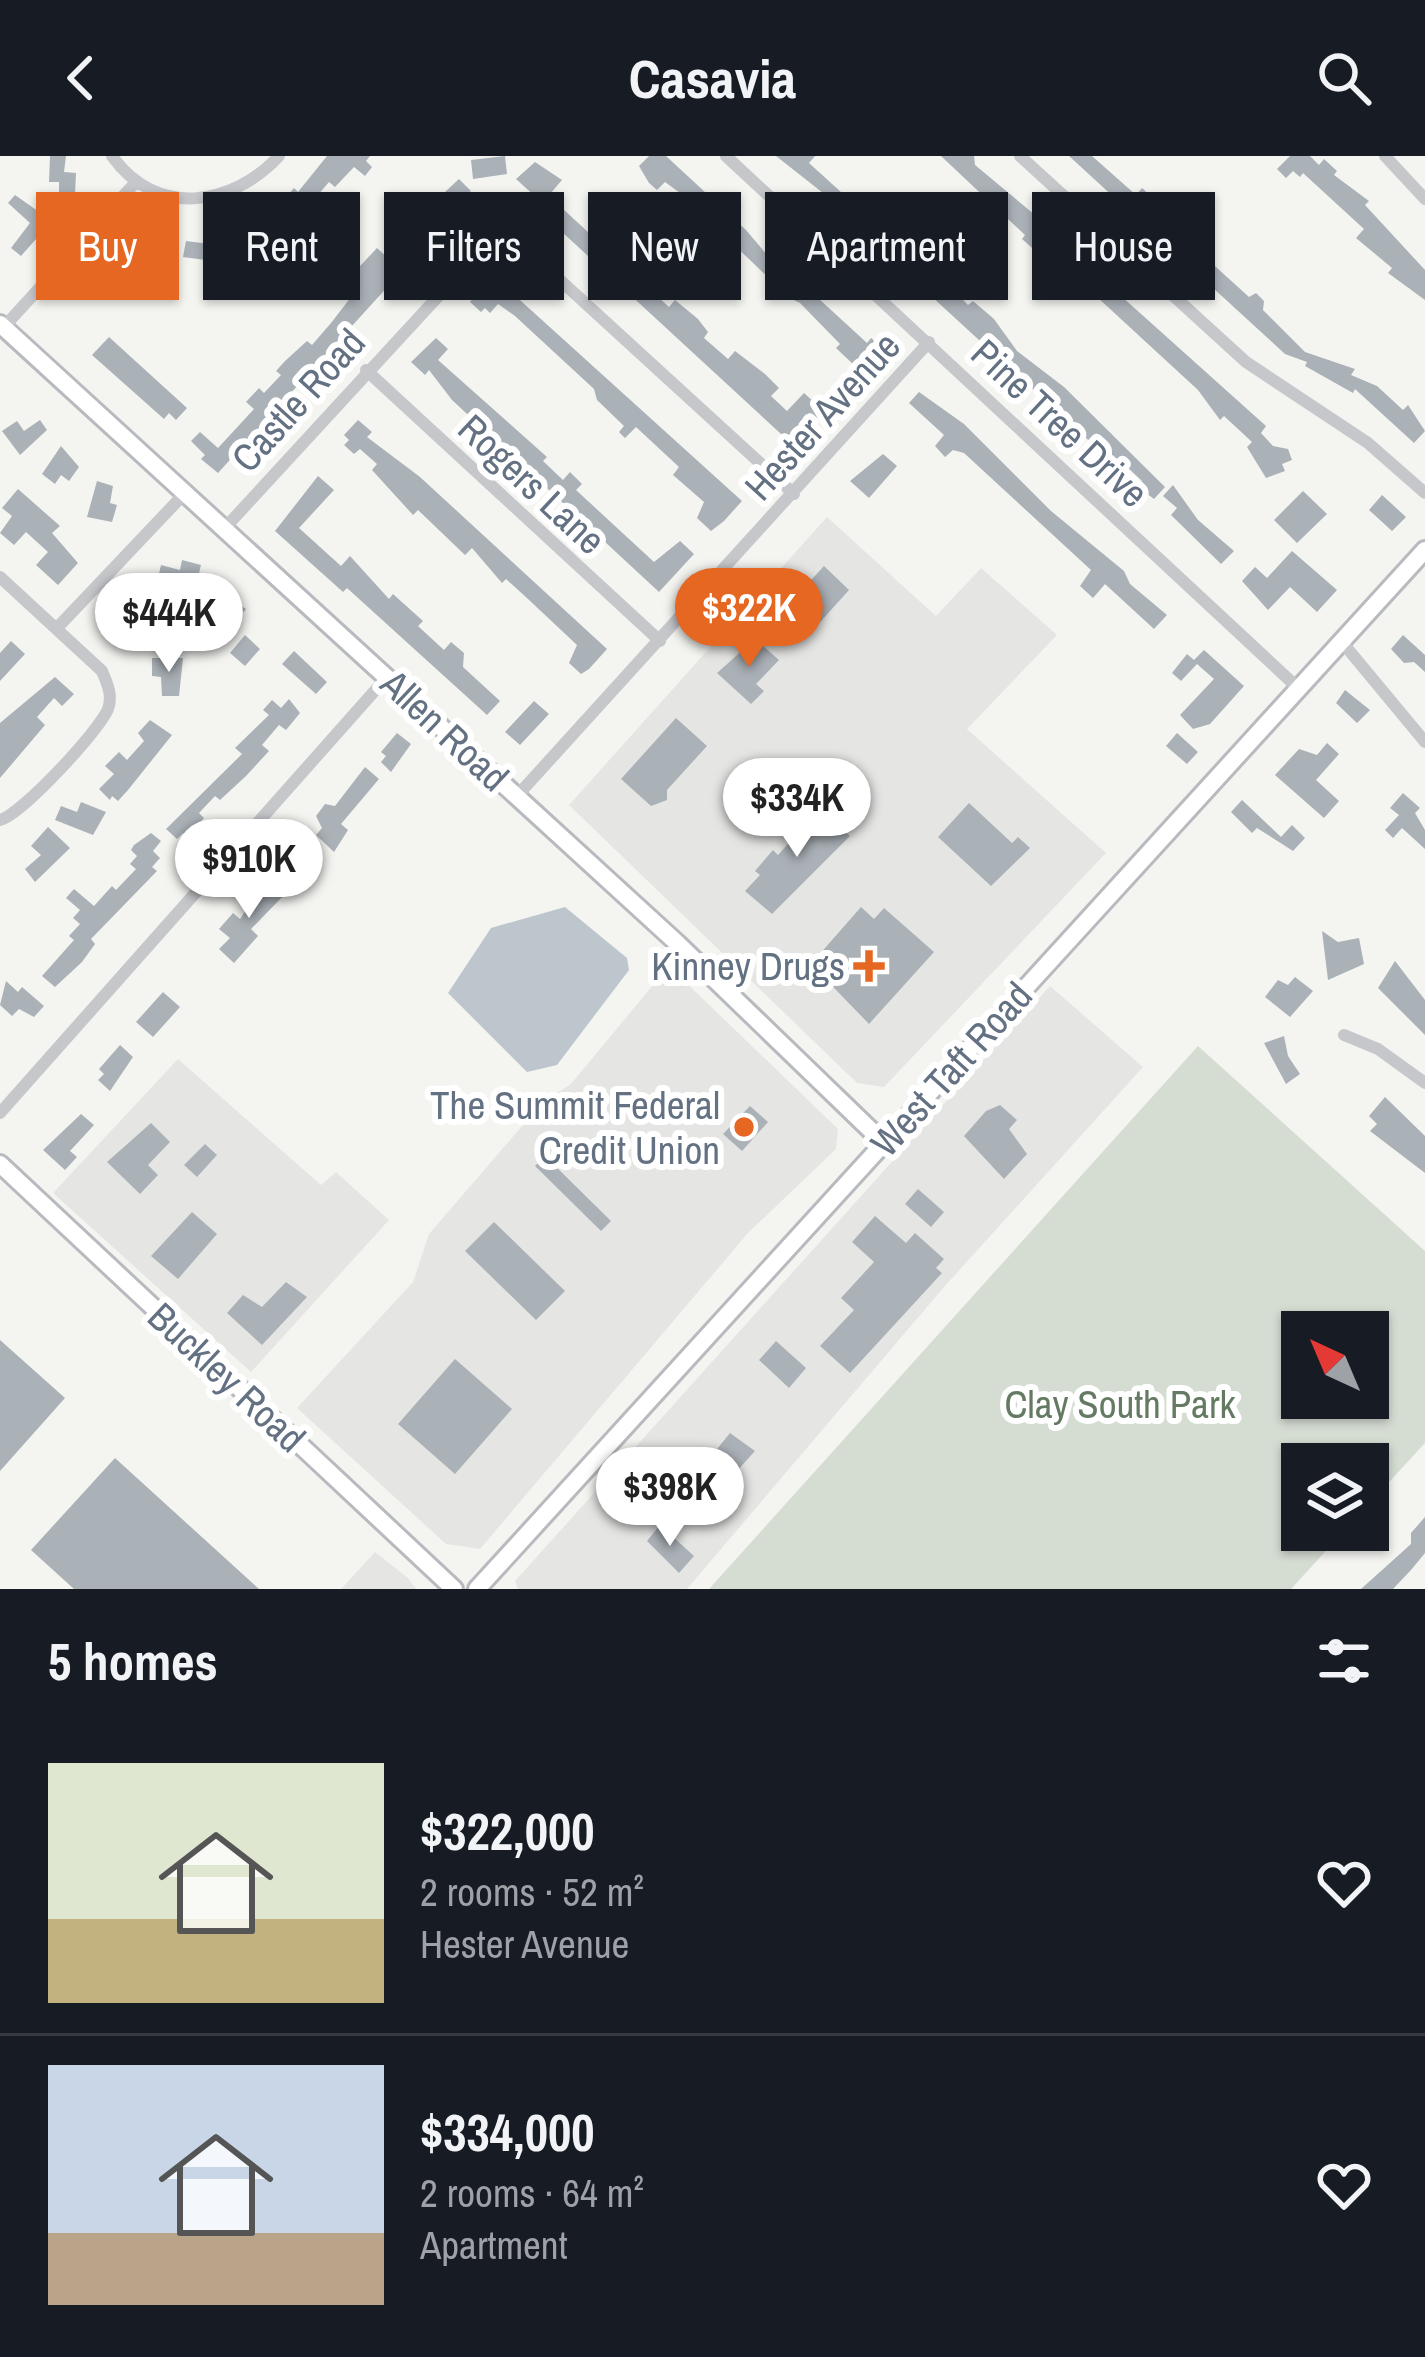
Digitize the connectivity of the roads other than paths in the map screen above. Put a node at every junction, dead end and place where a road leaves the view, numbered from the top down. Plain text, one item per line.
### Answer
1 (112, 156) edge
2 (280, 156) edge
3 (726, 156) edge
4 (1020, 156) edge
5 (1384, 156) edge
6 (135, 183) junction
7 (1425, 199) edge
8 (2, 325) edge
9 (929, 342) junction
10 (366, 370) junction
11 (185, 493) junction
12 (1425, 493) edge
13 (794, 494) junction
14 (224, 529) junction
15 (1425, 550) edge
16 (0, 577) edge
17 (57, 628) junction
18 (660, 640) junction
19 (1342, 642) junction
20 (387, 677) junction
21 (1298, 688) junction
22 (1425, 742) edge
23 (517, 796) junction
24 (0, 820) edge
25 (1344, 1035) dead end
26 (1425, 1083) edge
27 (0, 1112) edge
28 (884, 1143) junction
29 (0, 1164) edge
30 (454, 1589) edge
31 (477, 1589) edge

1 - 6 street
2 - 6 street
3 - 9 street, Pine Tree Drive
4 - 12 street
5 - 7 street
6 - 8 street
8 - 11 street, Allen Road
9 - 13 street, Hester Avenue
9 - 21 street, Pine Tree Drive
10 - 13 street, Castle Road
10 - 14 street, Castle Road
10 - 18 street, Rogers Lane
11 - 14 street, Allen Road
11 - 17 street
13 - 18 street, Hester Avenue
14 - 20 street, Allen Road
15 - 19 street, West Taft Road
16 - 17 street
17 - 24 street
18 - 23 street, Hester Avenue
19 - 21 street, West Taft Road
19 - 22 street
20 - 23 street, Allen Road
20 - 27 street
21 - 28 street, West Taft Road
23 - 28 street, Allen Road
25 - 26 street
28 - 31 street, West Taft Road
29 - 30 street, Buckley Road

